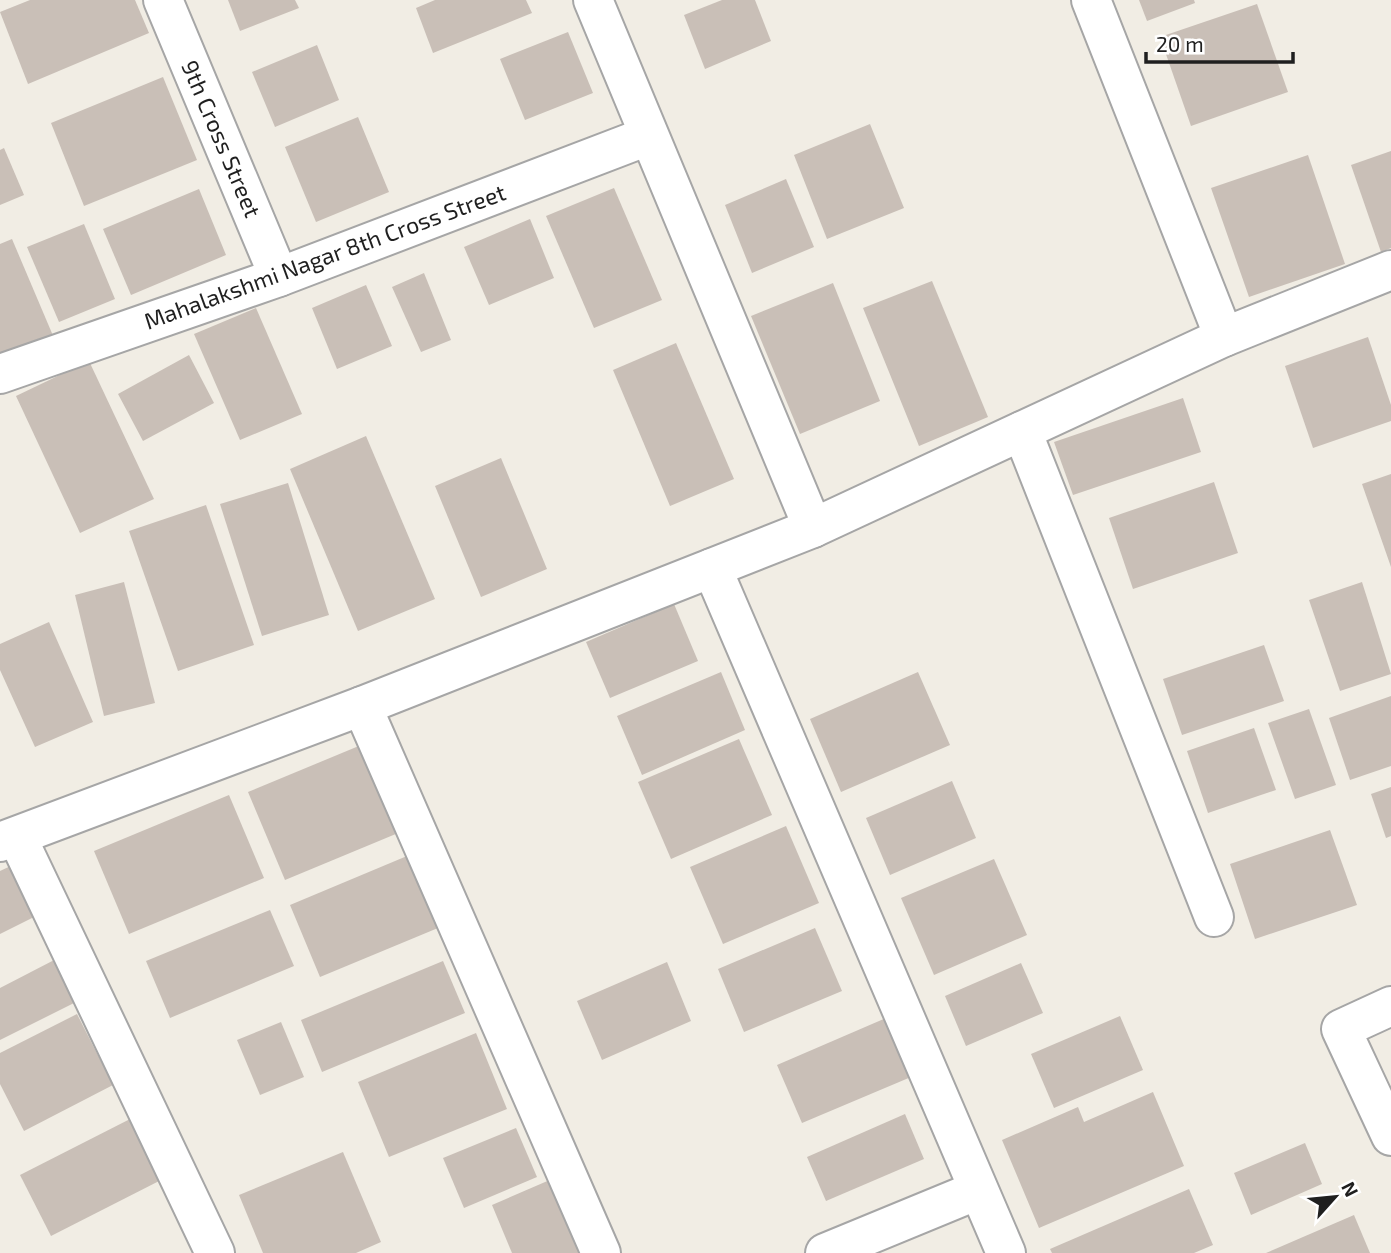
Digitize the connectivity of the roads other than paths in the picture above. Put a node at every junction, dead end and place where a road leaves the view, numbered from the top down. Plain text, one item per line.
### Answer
1 (163, 0) edge
2 (593, 0) edge
3 (1091, 0) edge
4 (648, 136) junction
5 (1391, 270) edge
6 (279, 277) junction
7 (1224, 337) junction
8 (0, 374) edge
9 (1022, 431) junction
10 (813, 528) junction
11 (712, 568) junction
12 (362, 706) junction
13 (9, 840) edge
14 (1214, 917) dead end
15 (1391, 1006) edge
16 (1391, 1136) edge
17 (978, 1190) junction
18 (215, 1253) edge
19 (601, 1253) edge
20 (825, 1253) edge
21 (1006, 1253) edge

1 - 6 street, 9th Cross Street
2 - 4 street
3 - 7 street
4 - 6 street, Mahalakshmi Nagar 8th Cross Street
4 - 10 street
5 - 7 street
6 - 8 street, Mahalakshmi Nagar 8th Cross Street
7 - 9 street
9 - 10 street
9 - 14 street
10 - 11 street
11 - 12 street
11 - 17 street
12 - 13 street
12 - 19 street
13 - 18 street
15 - 16 street
17 - 20 street
17 - 21 street

